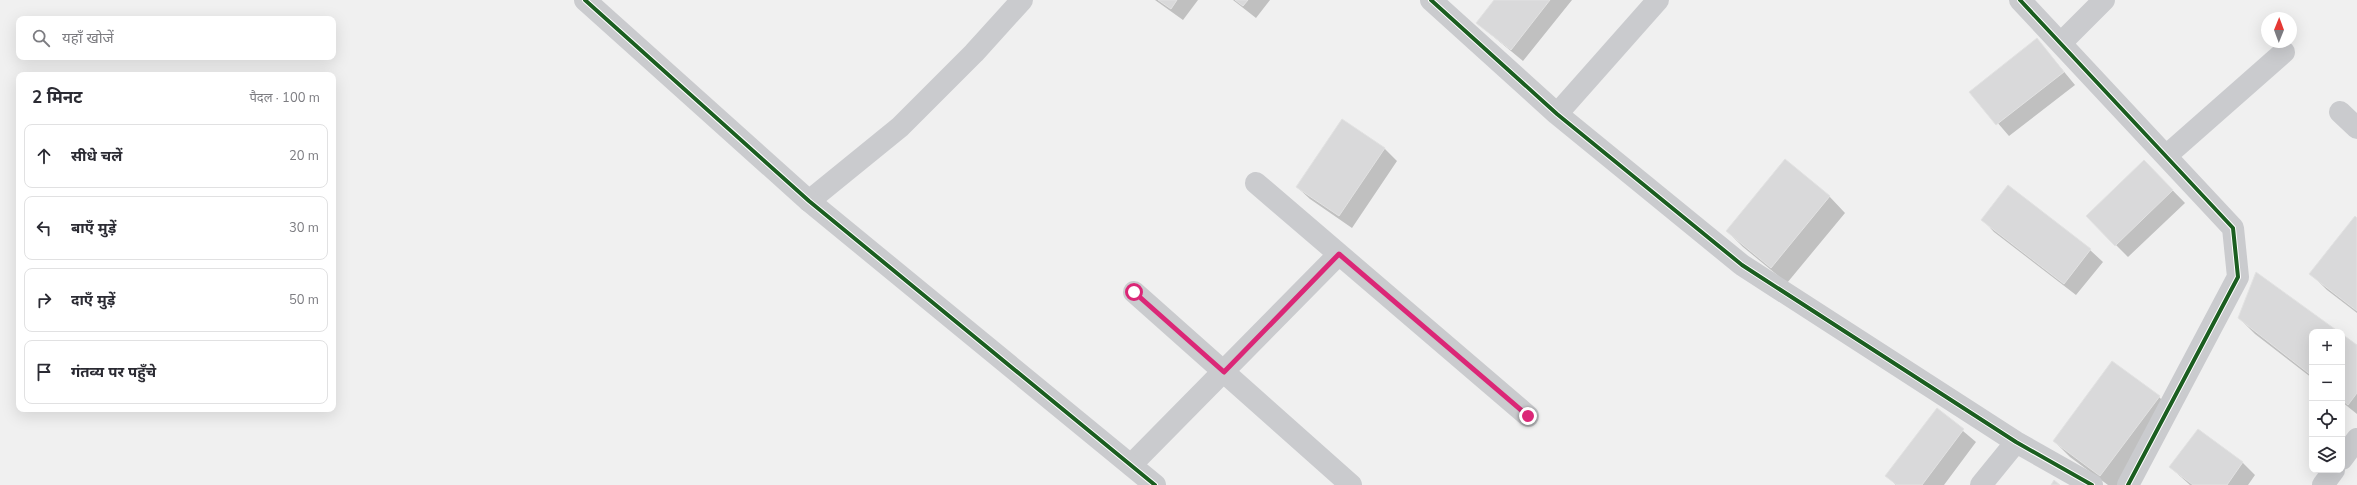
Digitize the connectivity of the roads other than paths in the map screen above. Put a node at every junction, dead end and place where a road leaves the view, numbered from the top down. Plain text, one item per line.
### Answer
1 (585, 0) edge
2 (1022, 0) edge
3 (1431, 0) edge
4 (1658, 0) edge
5 (2020, 0) edge
6 (2104, 0) edge
7 (2061, 43) junction
8 (2284, 52) dead end
9 (2340, 112) dead end
10 (1557, 114) junction
11 (2357, 128) edge
12 (2166, 156) junction
13 (1256, 184) dead end
14 (809, 201) junction
15 (1339, 254) junction
16 (1134, 292) dead end
17 (1224, 372) junction
18 (1528, 416) dead end
19 (2357, 439) edge
20 (2016, 442) junction
21 (2345, 455) edge
22 (1131, 466) junction
23 (2332, 473) edge
24 (1155, 485) edge
25 (1351, 485) edge
26 (1981, 485) edge
27 (2092, 485) edge
28 (2128, 485) edge
29 (2323, 485) edge

1 - 14 street
2 - 14 street
3 - 10 street
4 - 10 street
5 - 7 street
6 - 7 street
7 - 12 street
8 - 12 street
9 - 11 street
10 - 20 street
12 - 28 street
13 - 15 street
14 - 22 street
15 - 17 street
15 - 18 street
16 - 17 street
17 - 22 street
17 - 25 street
19 - 21 street
20 - 26 street
20 - 27 street
22 - 24 street
23 - 29 street

